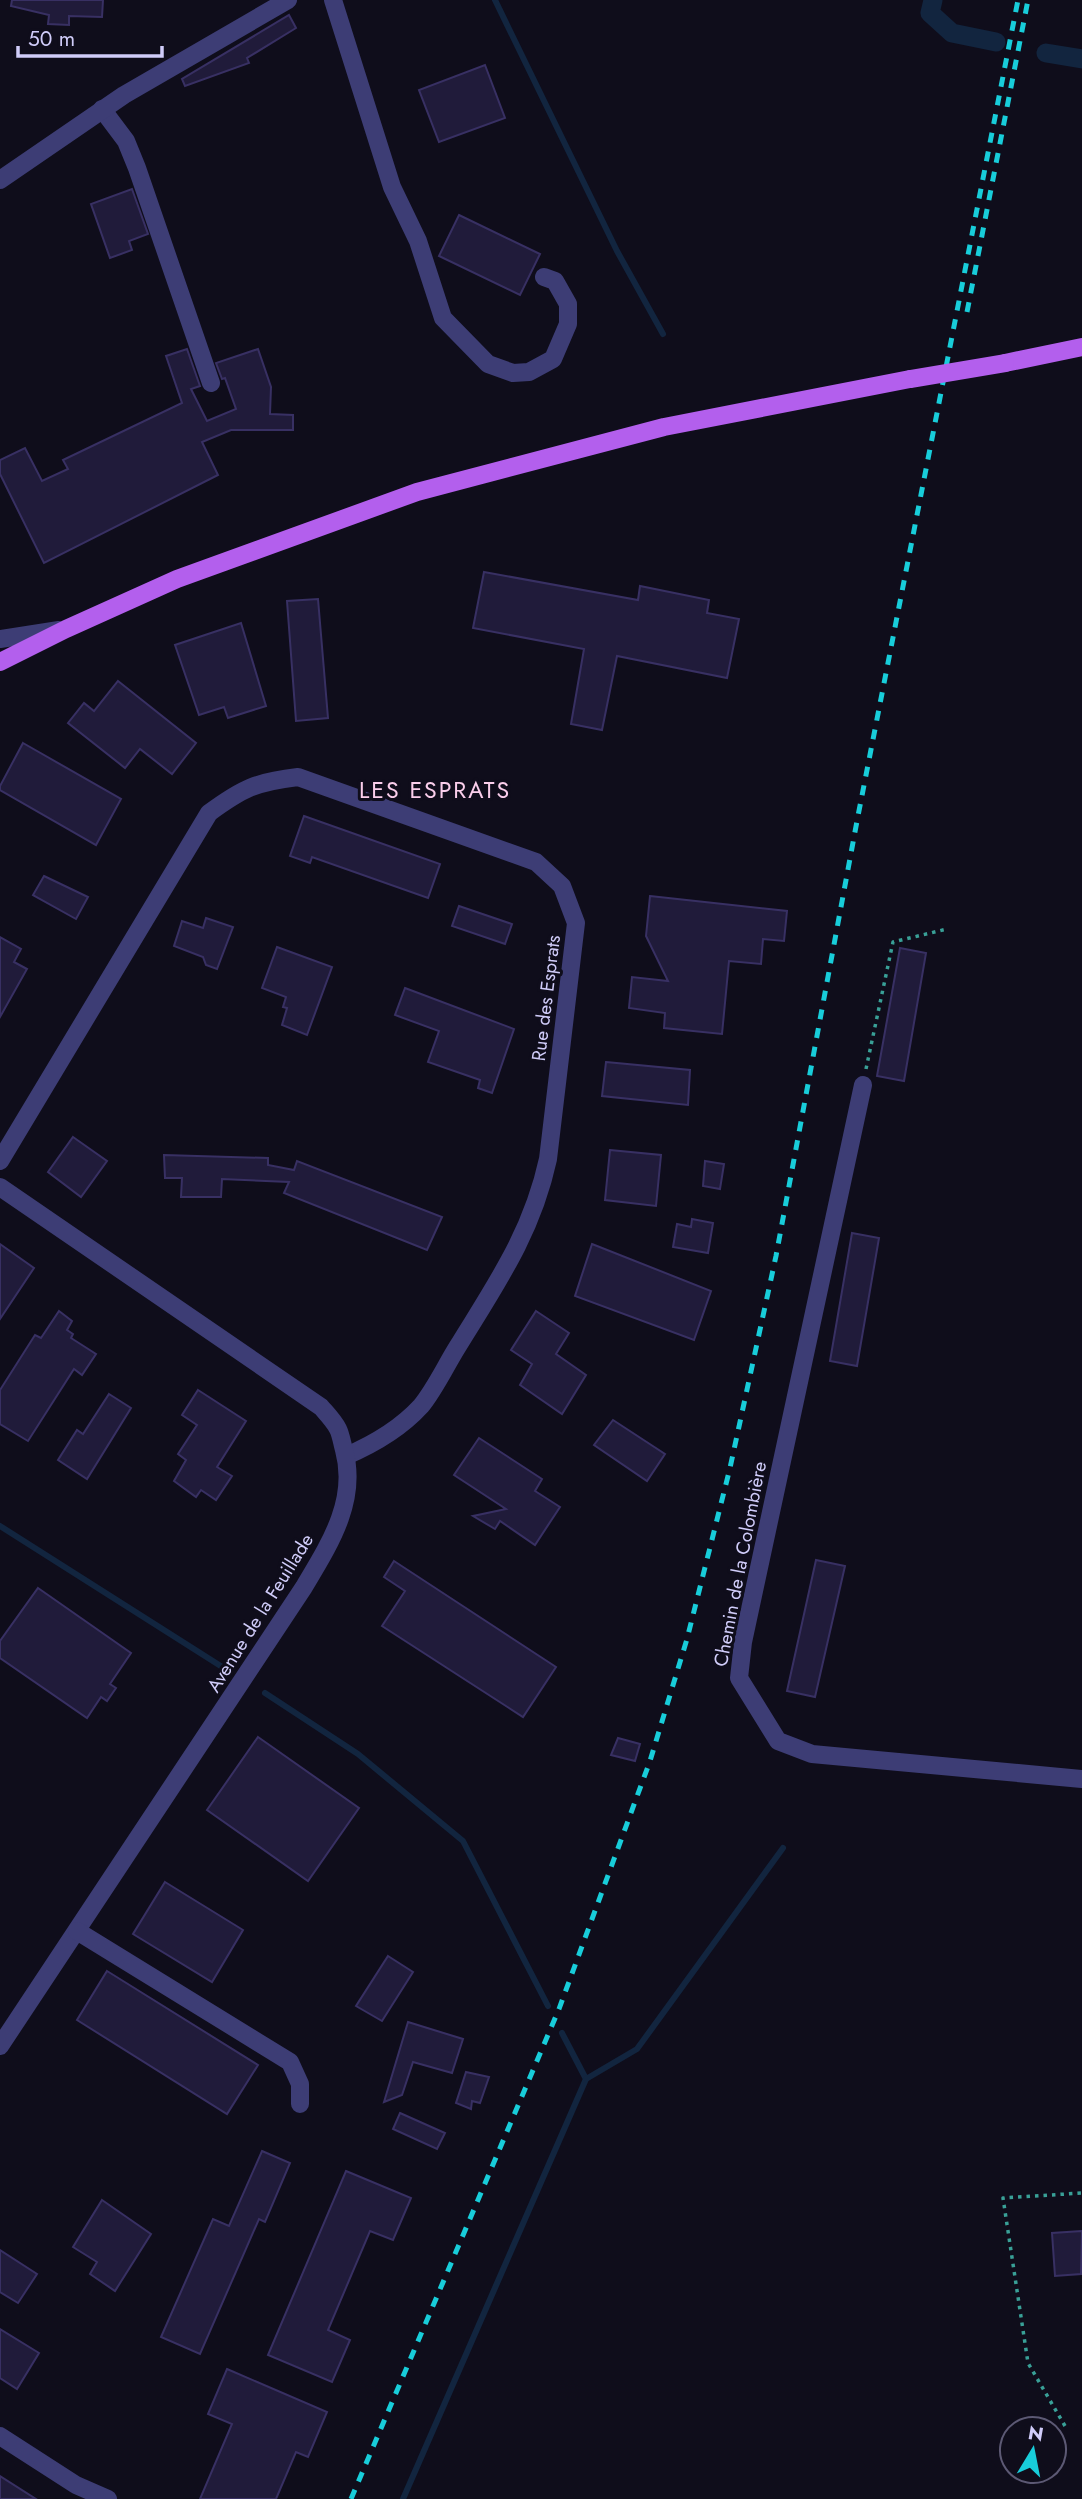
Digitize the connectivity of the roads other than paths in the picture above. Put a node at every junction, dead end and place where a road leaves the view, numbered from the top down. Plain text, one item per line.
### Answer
1 (288, 0) edge
2 (333, 0) edge
3 (102, 110) junction
4 (0, 180) edge
5 (544, 277) dead end
6 (1082, 347) edge
7 (211, 383) dead end
8 (66, 629) junction
9 (0, 639) edge
10 (0, 662) edge
11 (863, 1085) road end
12 (0, 1161) edge
13 (0, 1187) edge
14 (346, 1456) junction
15 (1082, 1779) edge
16 (77, 1930) junction
17 (0, 2046) edge
18 (300, 2104) dead end
19 (0, 2435) edge
20 (108, 2499) edge

1 - 3 street
2 - 5 street
3 - 4 street
3 - 7 street
6 - 8 main road, bridge
8 - 9 street
8 - 10 main road
11 - 15 street, Chemin de la Colombière
12 - 14 street, Rue des Esprats
13 - 14 street, Avenue de la Feuillade
14 - 16 street, Avenue de la Feuillade
16 - 17 street, Avenue de la Feuillade
16 - 18 street
19 - 20 street

